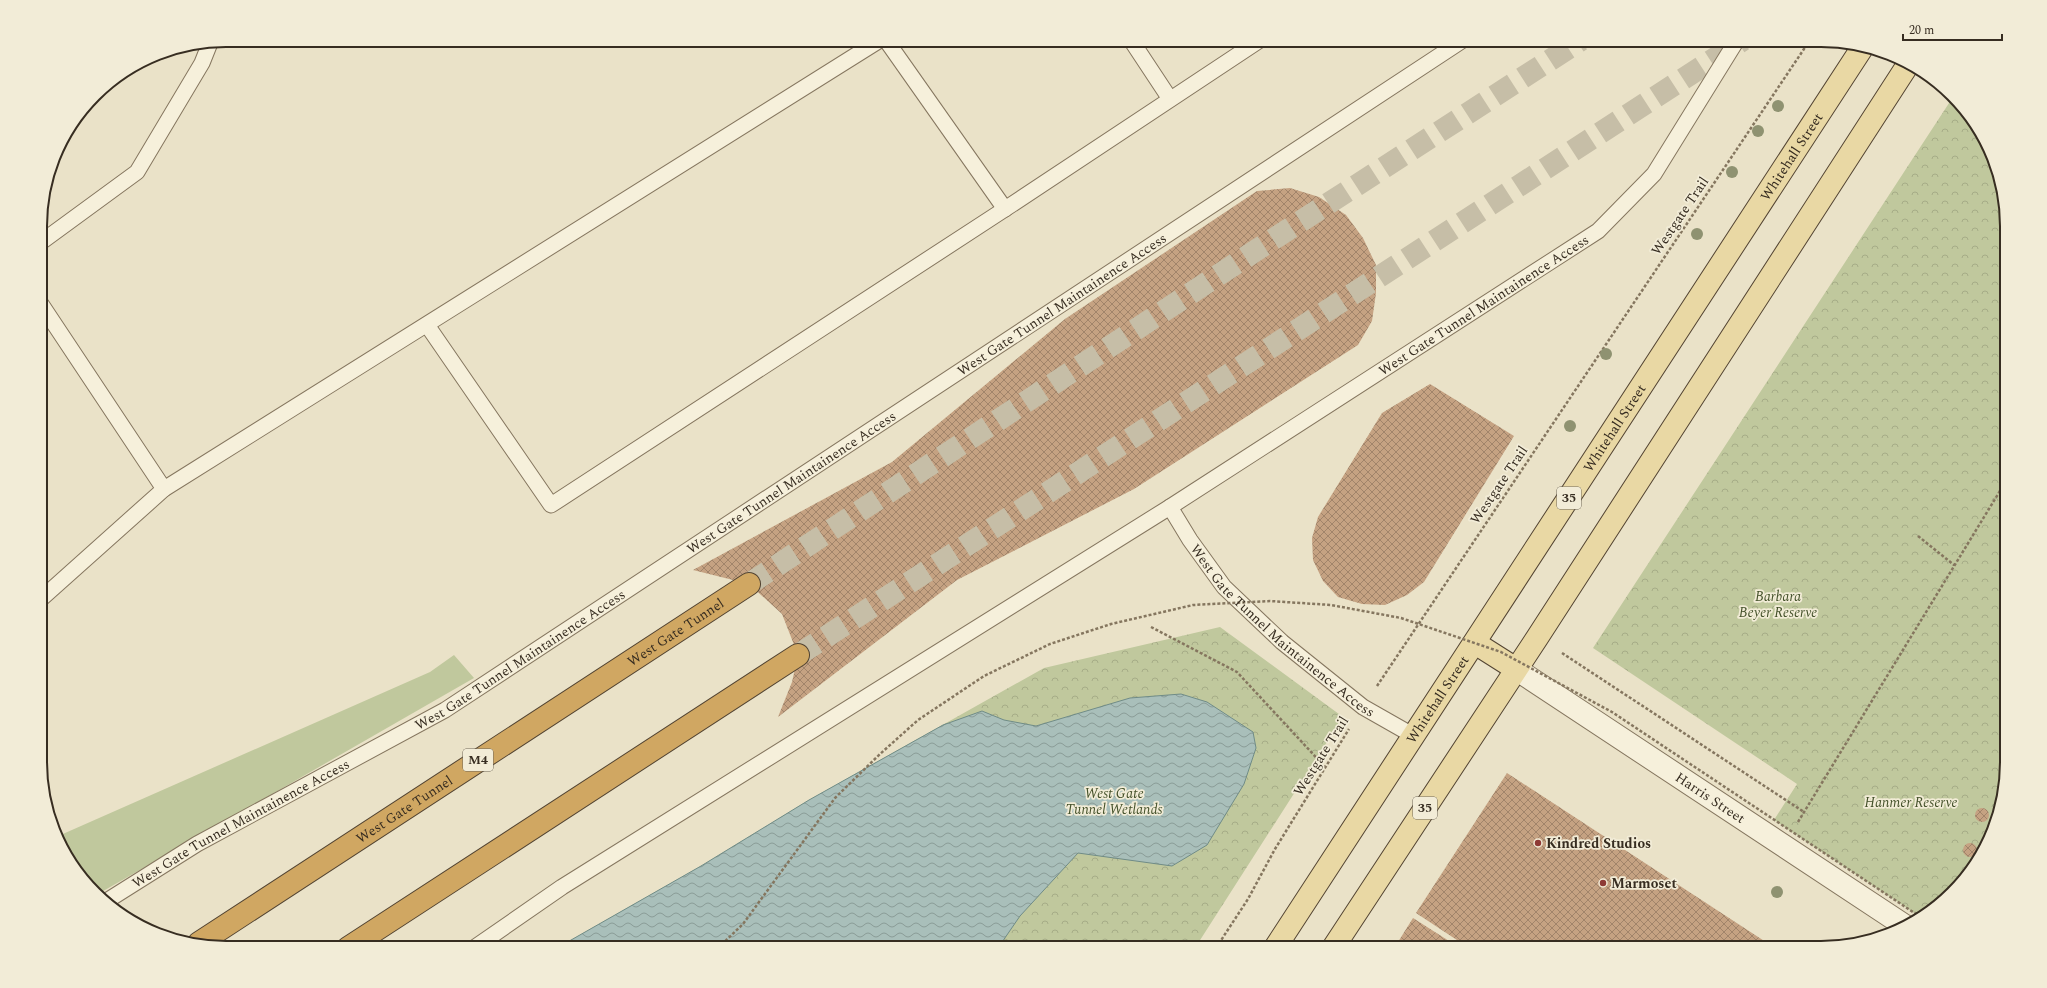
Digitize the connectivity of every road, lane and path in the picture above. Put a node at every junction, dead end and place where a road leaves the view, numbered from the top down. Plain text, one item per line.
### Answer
1 (869, 47) edge
2 (891, 47) edge
3 (1136, 47) edge
4 (1249, 47) edge
5 (1452, 47) edge
6 (1733, 47) edge
7 (1805, 47) edge
8 (208, 48) edge
9 (1860, 51) edge
10 (1905, 68) edge
11 (1170, 99) junction
12 (1005, 209) junction
13 (47, 238) edge
14 (47, 313) edge
15 (427, 325) junction
16 (164, 489) junction
17 (2000, 491) edge
18 (1170, 507) junction
19 (1918, 536) dead end
20 (1954, 565) junction
21 (749, 584) tunnel mouth
22 (47, 594) edge
23 (1152, 627) dead end
24 (1537, 638) junction
25 (1475, 643) junction
26 (798, 655) tunnel mouth
27 (1516, 669) junction
28 (1363, 707) junction
29 (1414, 736) junction
30 (1325, 767) junction
31 (1804, 812) junction
32 (1792, 832) dead end
33 (110, 899) edge
34 (1916, 914) edge
35 (1900, 923) edge
36 (202, 939) edge
37 (359, 941) edge
38 (484, 941) edge
39 (725, 941) edge
40 (1221, 941) edge
41 (1280, 941) edge
42 (1339, 941) edge

1 - 15 lane
2 - 12 lane
3 - 11 lane
4 - 11 lane
5 - 33 lane, West Gate Tunnel Maintainence Access
6 - 18 lane, West Gate Tunnel Maintainence Access
7 - 28 path, Westgate Trail
8 - 13 lane
9 - 25 main road, Whitehall Street / 35
10 - 24 main road, 35
11 - 12 lane
12 - 15 lane
14 - 16 lane
15 - 16 lane
16 - 22 lane
17 - 20 path
18 - 28 lane, West Gate Tunnel Maintainence Access
18 - 38 lane, West Gate Tunnel Maintainence Access
19 - 20 path
20 - 31 path
21 - 36 highway, West Gate Tunnel / M4
23 - 30 path
24 - 27 main road, 35
24 - 31 path
25 - 27 main road
25 - 29 main road, Whitehall Street / 35
26 - 37 highway
27 - 35 street, Harris Street
27 - 42 main road, 35
28 - 29 lane, West Gate Tunnel Maintainence Access
28 - 30 path, Westgate Trail
29 - 41 main road, Whitehall Street / 35
30 - 40 path, Westgate Trail
31 - 32 path
34 - 39 path, bridge

